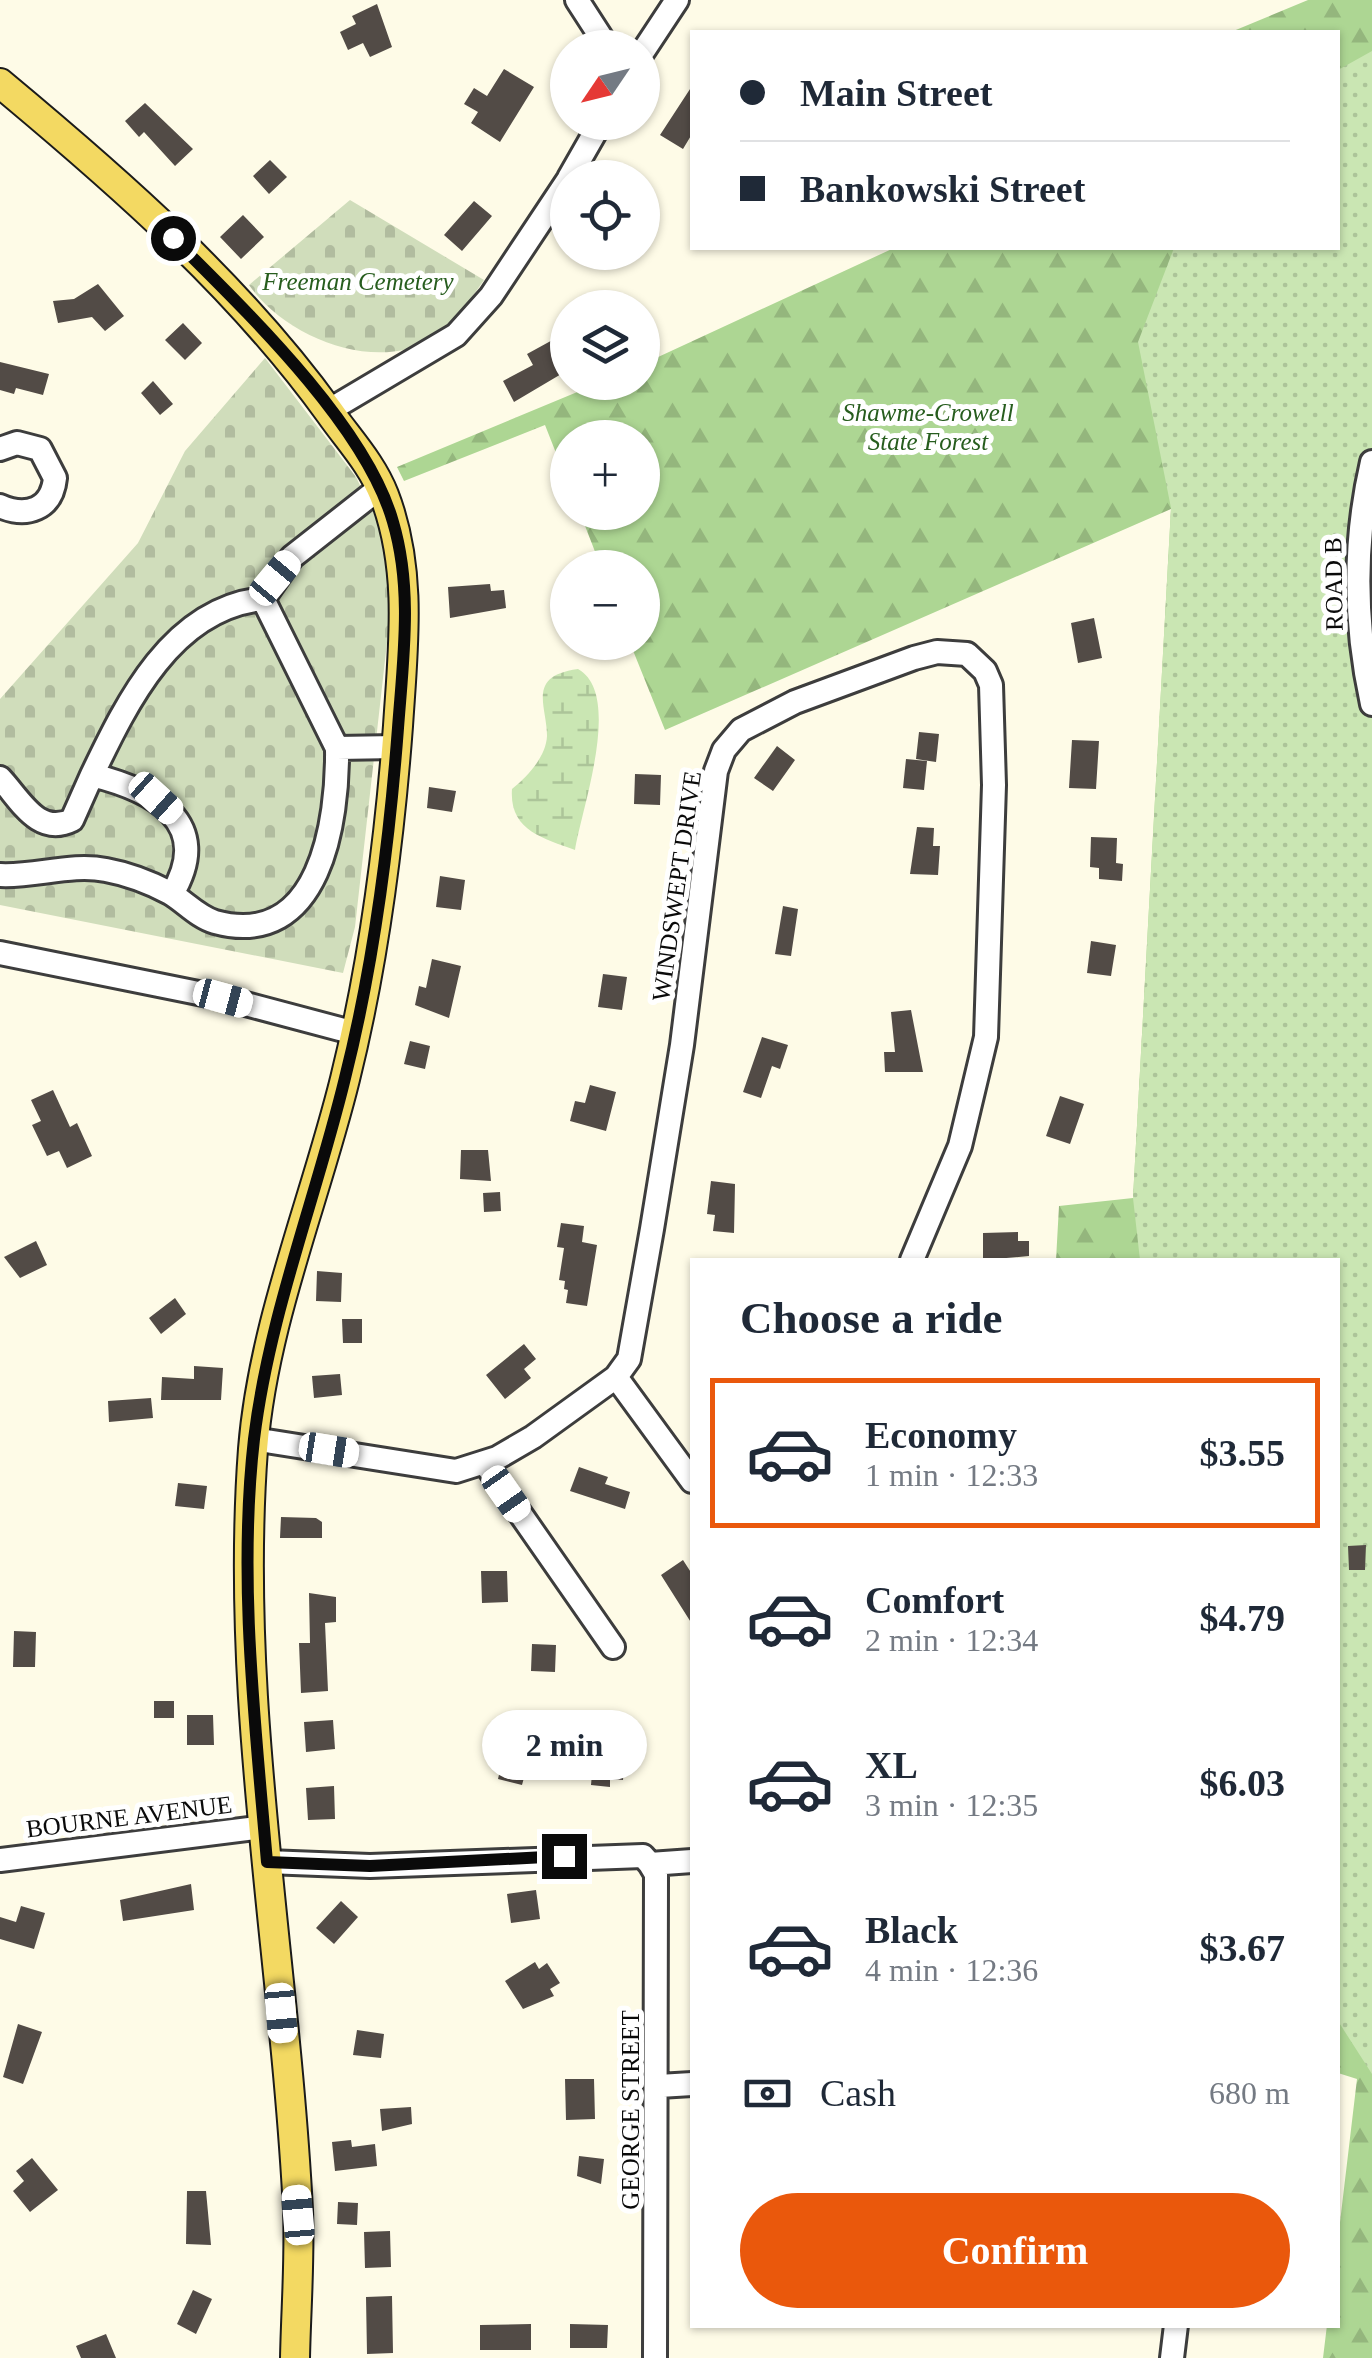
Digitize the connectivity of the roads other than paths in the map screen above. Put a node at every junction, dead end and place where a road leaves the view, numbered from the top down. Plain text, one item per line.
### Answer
1 (577, 0) edge
2 (677, 0) edge
3 (596, 30) edge
4 (657, 30) edge
5 (0, 83) edge
6 (550, 206) edge
7 (328, 411) junction
8 (0, 450) edge
9 (1372, 462) edge
10 (381, 487) junction
11 (0, 506) edge
12 (264, 599) junction
13 (1372, 704) edge
14 (396, 747) junction
15 (336, 748) junction
16 (92, 775) junction
17 (0, 778) edge
18 (0, 874) edge
19 (172, 894) junction
20 (0, 953) edge
21 (354, 1033) junction
22 (913, 1258) edge
23 (616, 1377) junction
24 (254, 1439) junction
25 (484, 1463) junction
26 (690, 1478) edge
27 (613, 1648) dead end
28 (264, 1827) junction
29 (0, 1860) edge
30 (690, 1861) edge
31 (267, 1862) junction
32 (650, 1864) junction
33 (690, 2084) edge
34 (658, 2086) junction
35 (1176, 2328) edge
36 (295, 2358) edge
37 (655, 2358) edge
38 (1172, 2358) edge

1 - 3 street
2 - 4 street
5 - 7 main road
6 - 7 street
7 - 10 main road
8 - 11 street
9 - 13 street, ROAD B
10 - 12 street
10 - 14 main road
12 - 15 street
12 - 16 street
14 - 15 street
14 - 21 main road
15 - 19 street
16 - 17 street
16 - 19 street
18 - 19 street
20 - 21 street
21 - 24 main road
22 - 23 street, WINDSWEPT DRIVE
23 - 25 street
23 - 26 street
24 - 25 street
24 - 28 main road
25 - 27 street
28 - 29 street, BOURNE AVENUE
28 - 31 main road
30 - 32 street
31 - 32 street
31 - 36 main road
32 - 34 street, GEORGE STREET
33 - 34 street
34 - 37 street, GEORGE STREET
35 - 38 street

